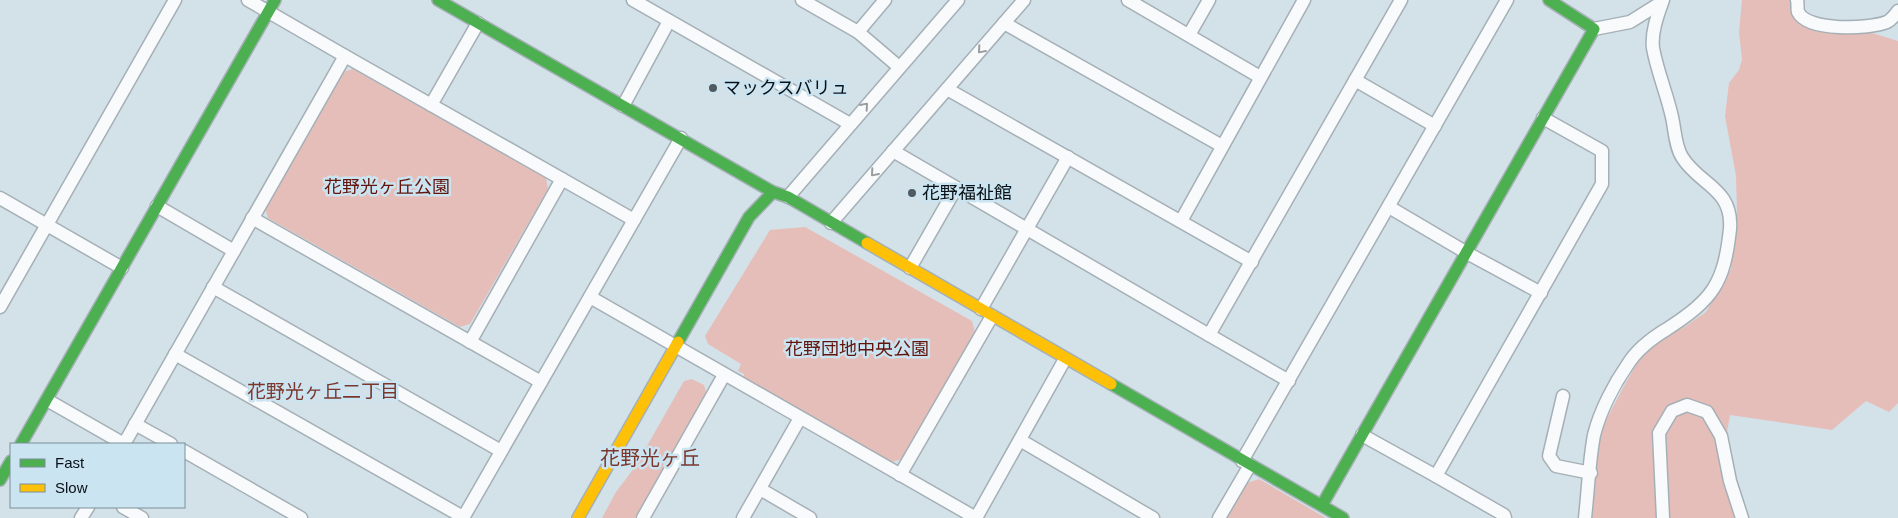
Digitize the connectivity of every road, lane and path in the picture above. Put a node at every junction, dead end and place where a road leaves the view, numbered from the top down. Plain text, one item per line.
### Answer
1 (175, 0) edge
2 (248, 0) edge
3 (275, 0) edge
4 (438, 0) edge
5 (633, 0) edge
6 (802, 0) edge
7 (885, 0) edge
8 (958, 0) edge
9 (1024, 0) edge
10 (1128, 0) edge
11 (1209, 0) edge
12 (1304, 0) edge
13 (1507, 0) edge
14 (1549, 0) edge
15 (1797, 0) edge
16 (1662, 1) edge
17 (1395, 2) edge
18 (1898, 11) edge
19 (268, 12) junction
20 (669, 21) junction
21 (478, 23) junction
22 (1004, 23) junction
23 (1594, 29) junction
24 (858, 32) junction
25 (1189, 35) junction
26 (345, 56) junction
27 (899, 67) junction
28 (1260, 77) junction
29 (1354, 80) junction
30 (948, 89) junction
31 (431, 105) junction
32 (623, 106) junction
33 (1543, 118) junction
34 (850, 124) junction
35 (1435, 126) junction
36 (681, 138) junction
37 (1222, 146) junction
38 (893, 151) junction
39 (1068, 157) junction
40 (562, 179) junction
41 (956, 188) junction
42 (773, 192) junction
43 (788, 197) junction
44 (0, 198) edge
45 (157, 206) junction
46 (1389, 207) junction
47 (252, 218) junction
48 (634, 220) junction
49 (1181, 221) junction
50 (831, 223) junction
51 (47, 224) junction
52 (1027, 229) junction
53 (234, 251) junction
54 (1467, 253) junction
55 (1252, 262) junction
56 (122, 268) junction
57 (910, 268) junction
58 (213, 287) junction
59 (1541, 293) junction
60 (590, 297) junction
61 (0, 307) edge
62 (986, 313) junction
63 (1209, 335) junction
64 (470, 342) junction
65 (675, 346) junction
66 (175, 354) junction
67 (1065, 359) junction
68 (724, 374) junction
69 (541, 382) junction
70 (1289, 382) junction
71 (1563, 396) dead end
72 (46, 400) junction
73 (800, 418) junction
74 (135, 424) junction
75 (1362, 435) junction
76 (1020, 440) junction
77 (22, 443) edge
78 (122, 443) edge
79 (125, 443) edge
80 (169, 443) edge
81 (501, 451) junction
82 (185, 452) edge
83 (10, 463) edge
84 (1246, 463) junction
85 (1591, 473) junction
86 (900, 475) junction
87 (1436, 476) junction
88 (0, 480) edge
89 (760, 489) junction
90 (1322, 505) junction
91 (125, 508) edge
92 (142, 518) edge
93 (301, 518) edge
94 (463, 518) edge
95 (578, 518) edge
96 (643, 518) edge
97 (743, 518) edge
98 (810, 518) edge
99 (976, 518) edge
100 (1154, 518) edge
101 (1220, 518) edge
102 (1343, 518) edge
103 (1505, 518) edge
104 (1585, 518) edge
105 (1663, 518) edge
106 (1742, 518) edge

1 - 51 street
2 - 19 street
3 - 19 street
4 - 21 street
5 - 20 street
6 - 24 street
7 - 24 street
8 - 27 street
9 - 22 street
10 - 25 street
11 - 25 street
12 - 28 street
13 - 35 street
14 - 23 street
15 - 18 street
16 - 23 street
16 - 85 street
17 - 29 street
19 - 26 street
19 - 45 street
20 - 32 street
20 - 34 street
21 - 31 street
21 - 32 street
22 -> 30 street
22 - 37 street
23 - 33 street
24 - 27 street
25 - 28 street
26 - 31 street
26 - 47 street
34 -> 27 street
28 - 37 street
29 - 35 street
29 - 55 street
30 - 38 street
30 - 39 street
31 - 40 street
32 - 36 street
33 - 54 street
33 - 59 street
34 - 43 street
35 - 46 street
36 - 42 street
36 - 48 street
37 - 49 street
38 - 41 street
38 -> 50 street
39 - 49 street
39 - 52 street
40 - 48 street
40 - 64 street
41 - 52 street
41 - 57 street
42 - 43 street
42 - 65 street
43 - 50 street
44 - 51 street
45 - 53 street
45 - 56 street
46 - 54 street
46 - 70 street
47 - 53 street
47 - 64 street
48 - 60 street
49 - 55 street
50 - 57 street
51 - 56 street
51 - 61 street
52 - 62 street
52 - 63 street
53 - 58 street
54 - 59 street
54 - 75 street
55 - 63 street
56 - 72 street
57 - 62 street
58 - 66 street
58 - 81 street
59 - 87 street
60 - 65 street
60 - 69 street
62 - 67 street
62 - 86 street
63 - 70 street
64 - 69 street
65 - 68 street
65 - 95 street
66 - 74 street
66 - 94 street
67 - 76 street
67 - 84 street
68 - 73 street
68 - 96 street
69 - 81 street
70 - 84 street
71 - 85 street
72 - 77 street
72 - 78 street
73 - 86 street
73 - 89 street
74 - 79 street
74 - 80 street
75 - 87 street
75 - 90 street
76 - 99 street
76 - 100 street
81 - 94 street
82 - 93 street
83 - 88 street
84 - 90 street
84 - 101 street
85 - 104 street
86 - 99 street
87 - 103 street
89 - 97 street
89 - 98 street
90 - 102 street
91 - 92 street
105 - 106 street

